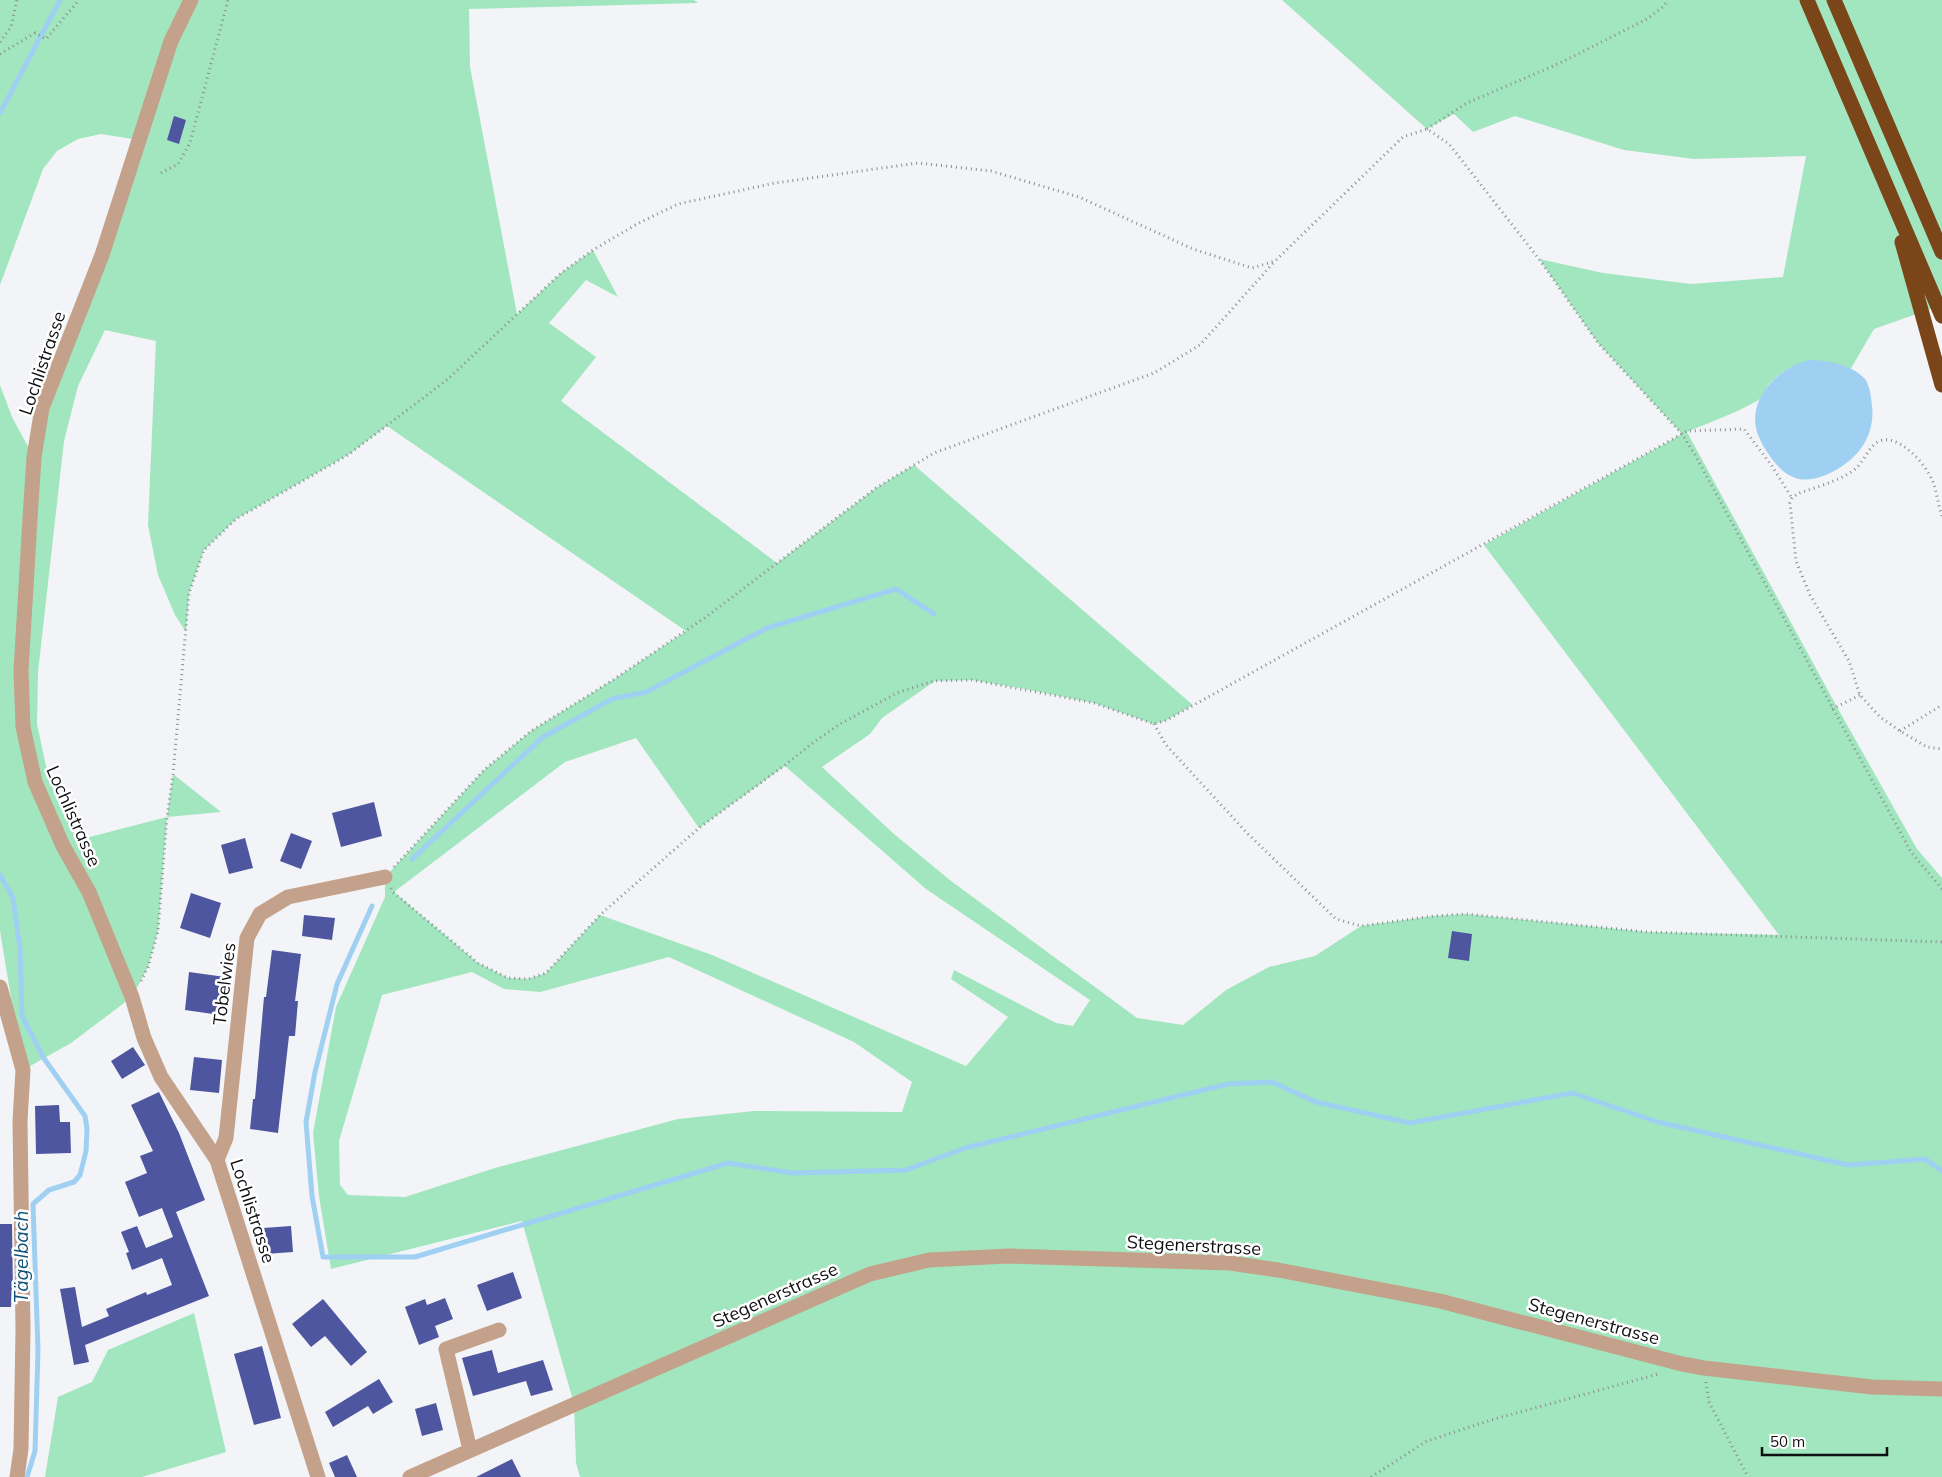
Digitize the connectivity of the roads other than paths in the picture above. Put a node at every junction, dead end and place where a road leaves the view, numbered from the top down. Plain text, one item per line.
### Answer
1 (191, 0) edge
2 (1807, 0) edge
3 (1834, 0) edge
4 (1884, 180) junction
5 (1942, 252) edge
6 (1942, 316) edge
7 (1942, 385) edge
8 (385, 876) road end
9 (0, 987) edge
10 (217, 1160) junction
11 (499, 1330) dead end
12 (1942, 1389) edge
13 (470, 1450) junction
14 (433, 1467) junction
15 (17, 1477) edge
16 (318, 1477) edge
17 (410, 1477) edge
18 (446, 1477) edge

1 - 10 street, Lochlistrasse
2 - 4 highway
3 - 5 highway
4 - 6 highway
4 - 7 highway
8 - 10 street, Tobelwies
9 - 15 street
10 - 16 street, Lochlistrasse
11 - 13 street
12 - 13 street, Stegenerstrasse
13 - 14 street, Stegenerstrasse
14 - 17 street, Stegenerstrasse
14 - 18 street

